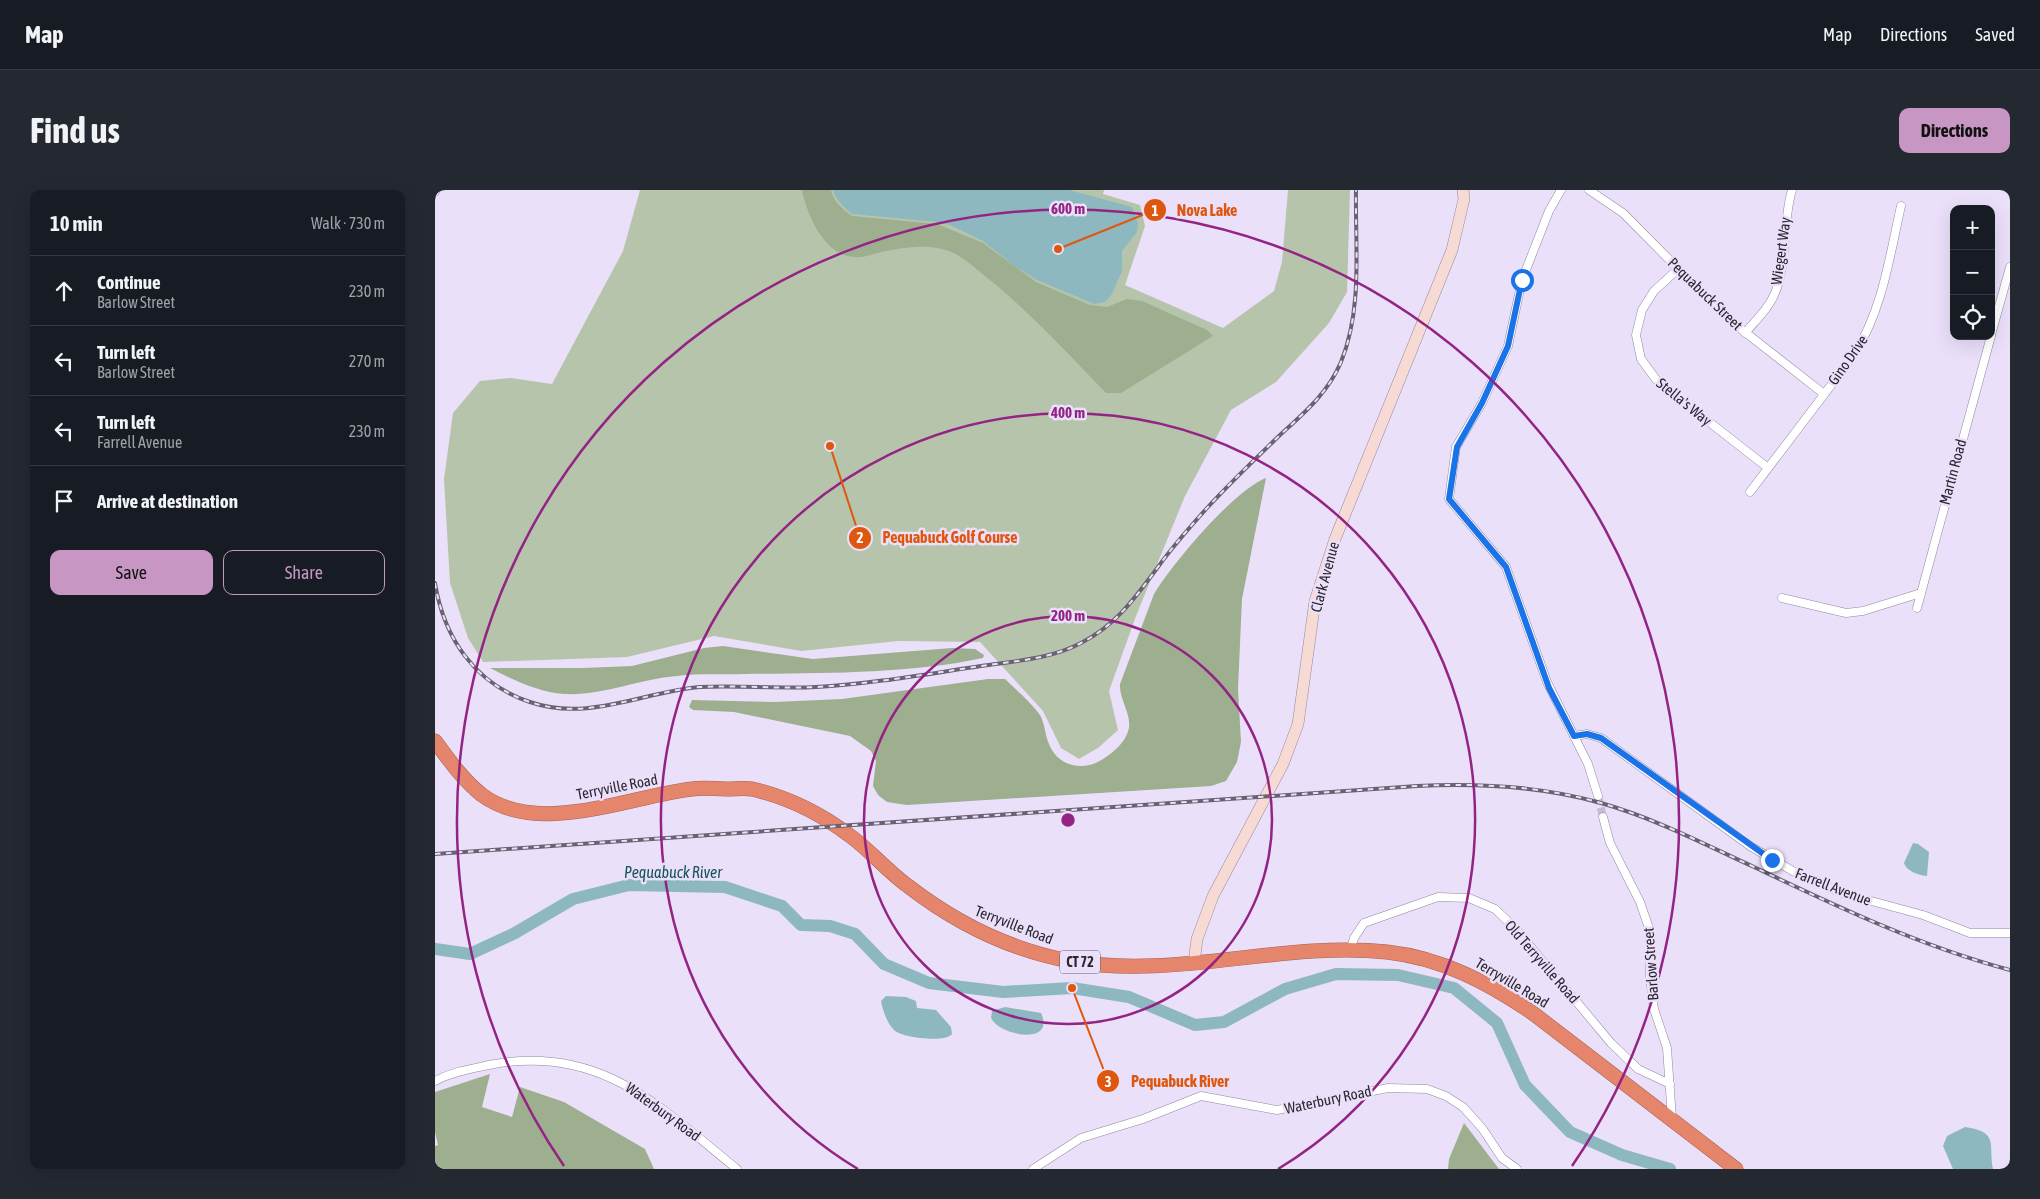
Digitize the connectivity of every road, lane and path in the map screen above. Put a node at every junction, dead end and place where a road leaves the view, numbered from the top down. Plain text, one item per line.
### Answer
1 (1463, 190) edge
2 (1561, 190) edge
3 (1589, 190) edge
4 (1792, 190) edge
5 (1901, 206) dead end
6 (2010, 267) edge
7 (1678, 269) junction
8 (1995, 321) edge
9 (1745, 333) junction
10 (1990, 340) edge
11 (1824, 394) junction
12 (1768, 468) junction
13 (1750, 492) dead end
14 (1921, 593) junction
15 (1782, 598) dead end
16 (1917, 608) dead end
17 (1574, 736) junction
18 (435, 741) edge
19 (1599, 796) tunnel mouth
20 (1603, 817) tunnel mouth
21 (2010, 933) edge
22 (1350, 951) junction
23 (1194, 963) junction
24 (435, 1081) edge
25 (1670, 1084) junction
26 (1672, 1119) junction
27 (737, 1169) edge
28 (1033, 1169) edge
29 (1517, 1169) edge
30 (1736, 1169) edge

1 - 23 main road, Clark Avenue
2 - 17 street
3 - 7 street, Pequabuck Street
4 - 9 street, Wiegert Way
5 - 11 street, Gino Drive
6 - 8 street, Martin Road
7 - 9 street, Pequabuck Street
7 - 12 street, Stella's Way
9 - 11 street, Pequabuck Street
10 - 14 street, Martin Road
11 - 12 street, Gino Drive
12 - 13 street, Gino Drive
14 - 15 street
14 - 16 street, Martin Road
17 - 19 street
17 - 21 street, Farrell Avenue
18 - 23 highway, Terryville Road / CT 72
20 - 25 street, Barlow Street
22 - 23 highway, Terryville Road / CT 72
22 - 25 street, Old Terryville Road
22 - 26 highway, Terryville Road / CT 72
24 - 27 street, Waterbury Road
25 - 26 street, Barlow Street
26 - 30 highway, Terryville Road / CT 72
28 - 29 street, Waterbury Road

